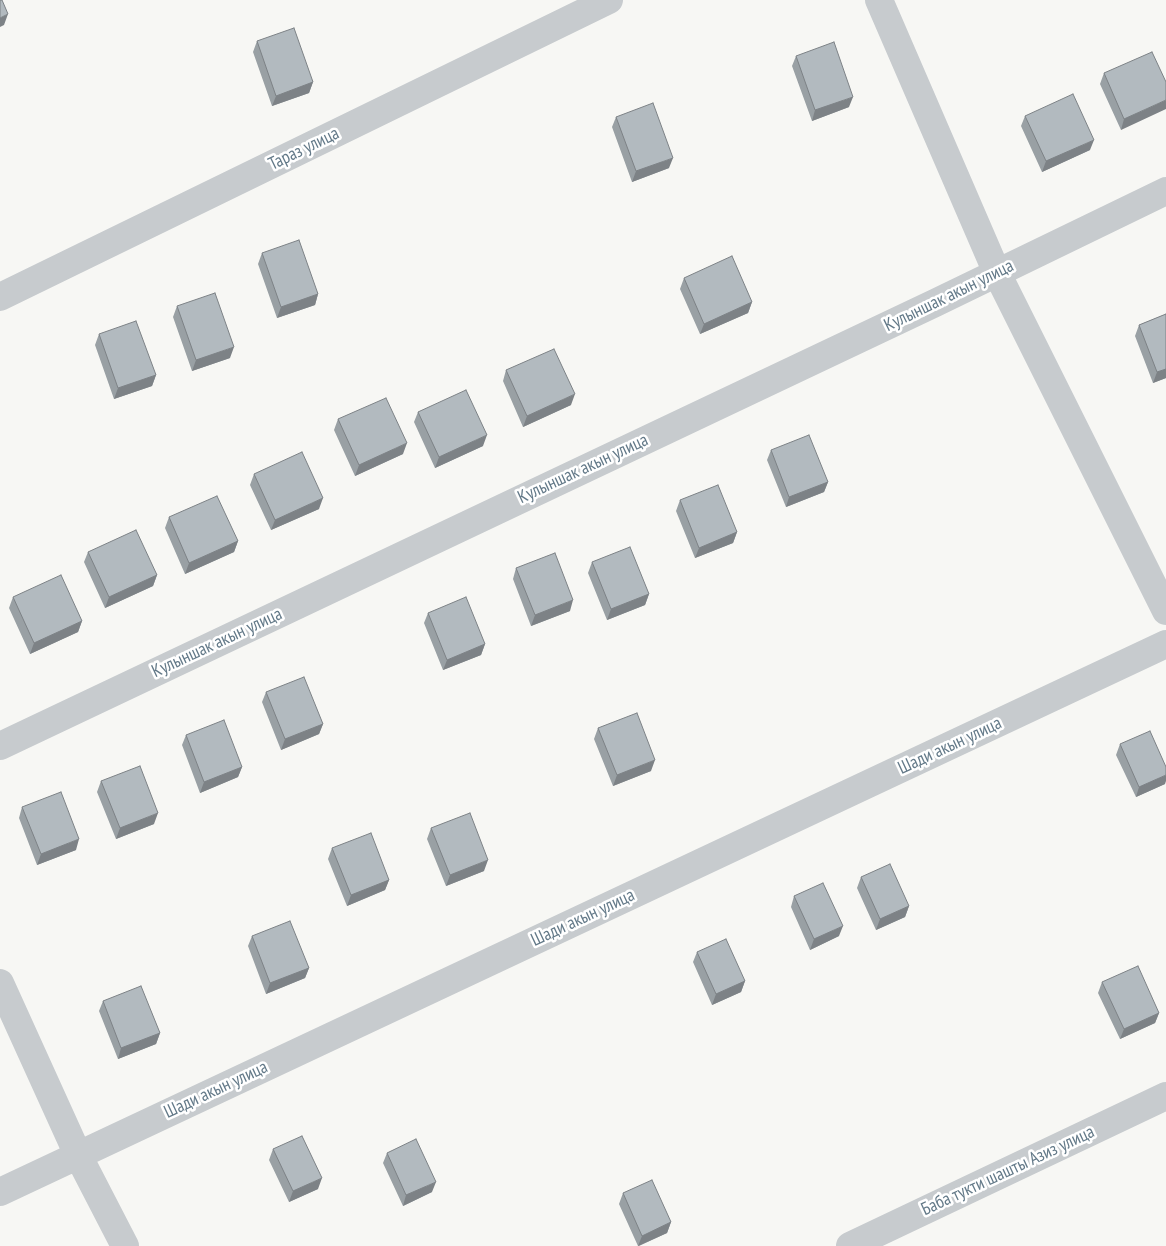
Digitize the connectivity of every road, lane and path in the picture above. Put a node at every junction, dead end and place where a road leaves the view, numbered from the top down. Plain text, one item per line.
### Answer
1 (609, 0) edge
2 (879, 0) edge
3 (1166, 191) edge
4 (997, 273) junction
5 (0, 297) edge
6 (1166, 611) edge
7 (1166, 644) edge
8 (0, 746) edge
9 (0, 983) edge
10 (1166, 1096) edge
11 (78, 1155) junction
12 (0, 1192) edge
13 (124, 1246) edge
14 (850, 1246) edge

1 - 5 street, Тараз улица
2 - 4 street
3 - 4 street, Кулыншак акын улица
4 - 6 street
4 - 8 street, Кулыншак акын улица
7 - 11 street, Шади акын улица
9 - 11 street
10 - 14 street, Баба тукти шашты Азиз улица
11 - 12 street, Шади акын улица
11 - 13 street

